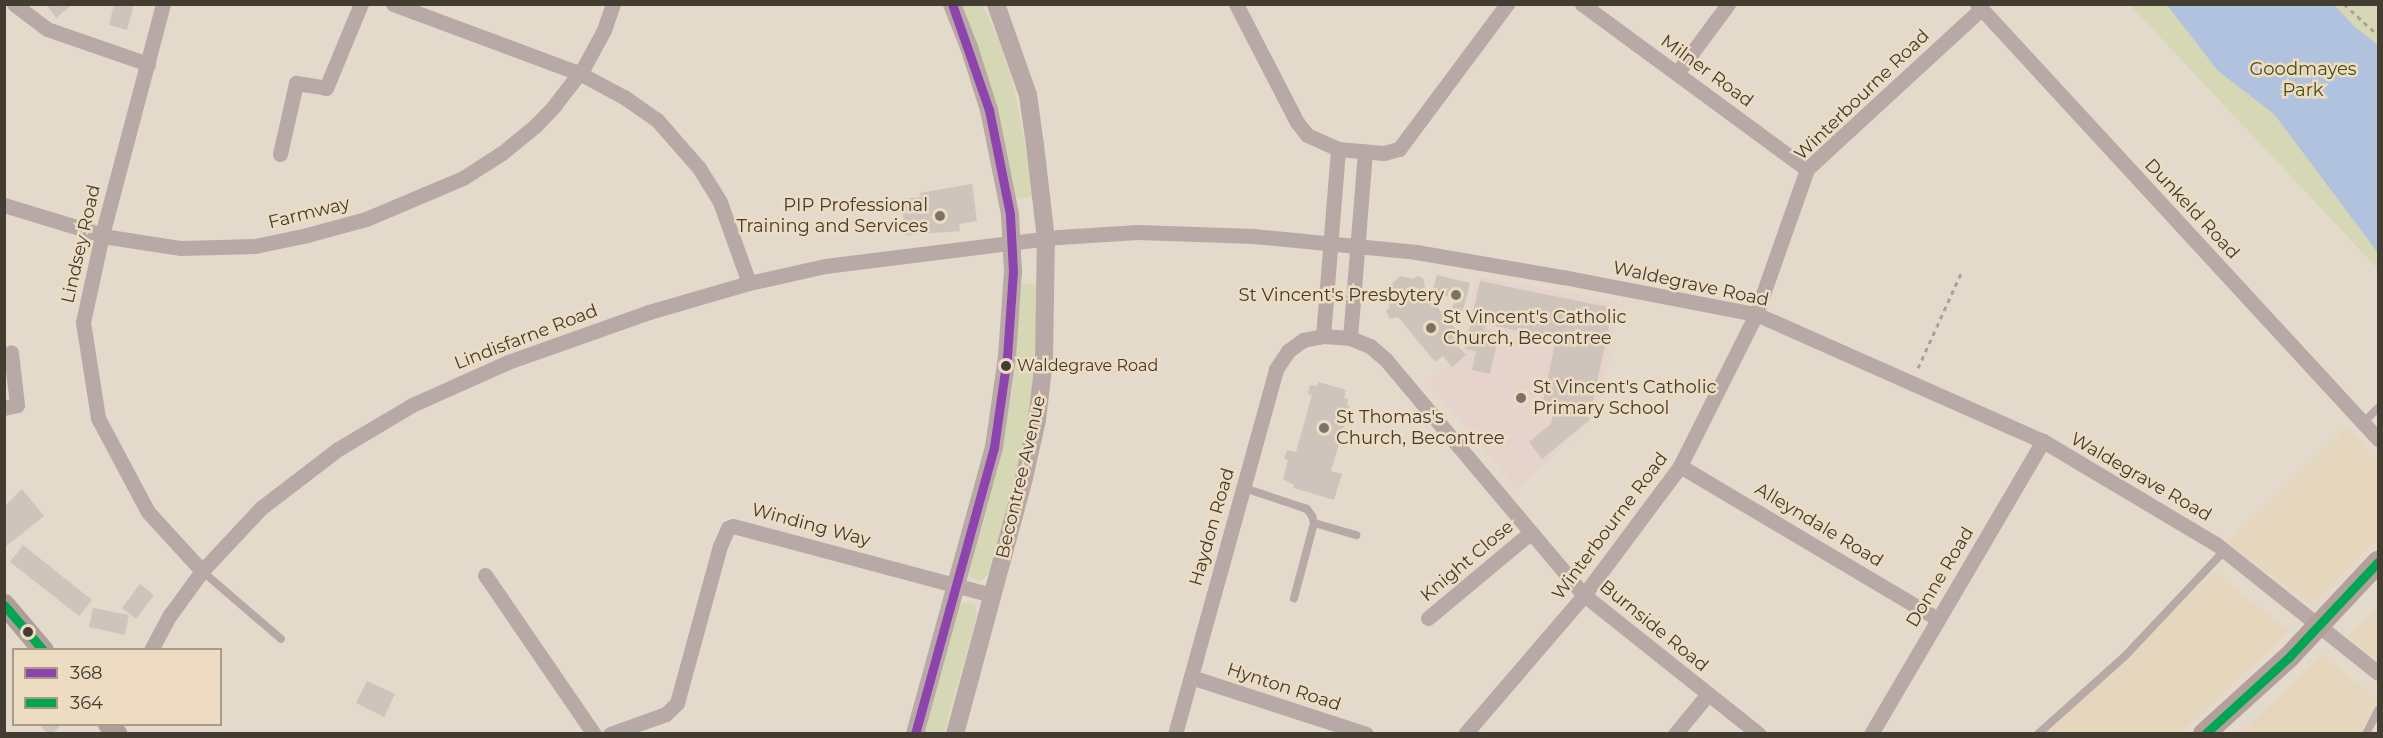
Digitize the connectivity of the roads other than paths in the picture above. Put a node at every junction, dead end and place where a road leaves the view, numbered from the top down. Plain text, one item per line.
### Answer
1 (14, 4) edge
2 (163, 4) edge
3 (361, 4) edge
4 (393, 4) edge
5 (612, 4) edge
6 (952, 4) edge
7 (996, 4) edge
8 (1236, 4) edge
9 (1507, 4) edge
10 (1582, 4) edge
11 (1728, 4) edge
12 (1979, 7) edge
13 (148, 64) junction
14 (579, 73) junction
15 (1677, 73) junction
16 (1338, 149) junction
17 (1365, 152) junction
18 (280, 154) dead end
19 (1807, 169) junction
20 (4, 205) edge
21 (102, 235) junction
22 (1046, 239) junction
23 (1012, 243) junction
24 (1330, 244) junction
25 (1357, 247) junction
26 (749, 284) junction
27 (1756, 314) junction
28 (1323, 336) junction
29 (1350, 338) junction
30 (1303, 340) joint
31 (11, 352) dead end
32 (4, 408) edge
33 (2379, 408) edge
34 (2363, 423) junction
35 (2379, 439) edge
36 (2043, 441) junction
37 (1680, 466) junction
38 (1244, 488) junction
39 (1314, 523) junction
40 (1530, 533) junction
41 (1356, 535) dead end
42 (2225, 550) junction
43 (2379, 562) edge
44 (202, 572) junction
45 (485, 575) dead end
46 (956, 585) junction
47 (993, 595) junction
48 (1584, 596) junction
49 (1294, 598) dead end
50 (4, 604) edge
51 (1428, 618) dead end
52 (1938, 619) junction
53 (2318, 627) junction
54 (281, 639) dead end
55 (42, 648) edge
56 (152, 648) edge
57 (2379, 673) edge
58 (1191, 677) junction
59 (1708, 694) junction
60 (2379, 710) edge
61 (594, 734) edge
62 (610, 734) edge
63 (915, 734) edge
64 (955, 734) edge
65 (1175, 734) edge
66 (1366, 734) edge
67 (1465, 734) edge
68 (1675, 734) edge
69 (1758, 734) edge
70 (1871, 734) edge
71 (2038, 734) edge
72 (2204, 734) edge
73 (2366, 734) edge

1 - 13 street
2 - 13 street, Lindsey Road
3 - 18 street
4 - 14 street
5 - 14 street, Farmway
6 - 23 street, Becontree Avenue
7 - 22 street, Becontree Avenue
8 - 16 street
9 - 17 street
10 - 15 street, Milner Road
11 - 15 street
12 - 19 street, Winterbourne Road
12 - 34 street, Dunkeld Road
13 - 21 street, Lindsey Road
14 - 21 street, Farmway
14 - 26 street
15 - 19 street, Milner Road
16 - 17 street
16 - 24 street
17 - 25 street
19 - 27 street, Winterbourne Road
20 - 21 street, Farmway
21 - 44 street, Lindsey Road
22 - 23 street, Waldegrave Road
22 - 24 street, Waldegrave Road
22 - 47 street, Becontree Avenue
23 - 26 street, Lindisfarne Road
23 - 46 street, Becontree Avenue
24 - 25 street, Waldegrave Road
24 - 28 street
25 - 27 street, Waldegrave Road
25 - 29 street
26 - 44 street, Lindisfarne Road
27 - 36 street, Waldegrave Road
27 - 37 street, Winterbourne Road
28 - 29 street, Burnside Road
28 - 30 street, Burnside Road
29 - 40 street, Burnside Road
30 - 38 street, Haydon Road
31 - 32 street
33 - 34 lane
34 - 35 street, Dunkeld Road
36 - 42 street, Waldegrave Road
36 - 52 street, Donne Road
37 - 48 street, Winterbourne Road
37 - 52 street, Alleyndale Road
38 - 39 lane
38 - 58 street, Haydon Road
39 - 41 lane
39 - 49 lane
40 - 48 street, Burnside Road
40 - 51 street, Knight Close
42 - 53 street, Waldegrave Road
42 - 71 lane
43 - 53 main road
44 - 54 lane
44 - 56 street, Lindisfarne Road
45 - 61 street
46 - 47 street, Winding Way
46 - 62 street, Winding Way
46 - 63 street, Becontree Avenue
47 - 64 street, Becontree Avenue
48 - 59 street, Burnside Road
48 - 67 street, Winterbourne Road
50 - 55 main road
52 - 70 street, Donne Road
53 - 57 street, Waldegrave Road
53 - 72 main road
58 - 65 street, Haydon Road
58 - 66 street, Hynton Road
59 - 68 street
59 - 69 street, Burnside Road
60 - 73 lane

